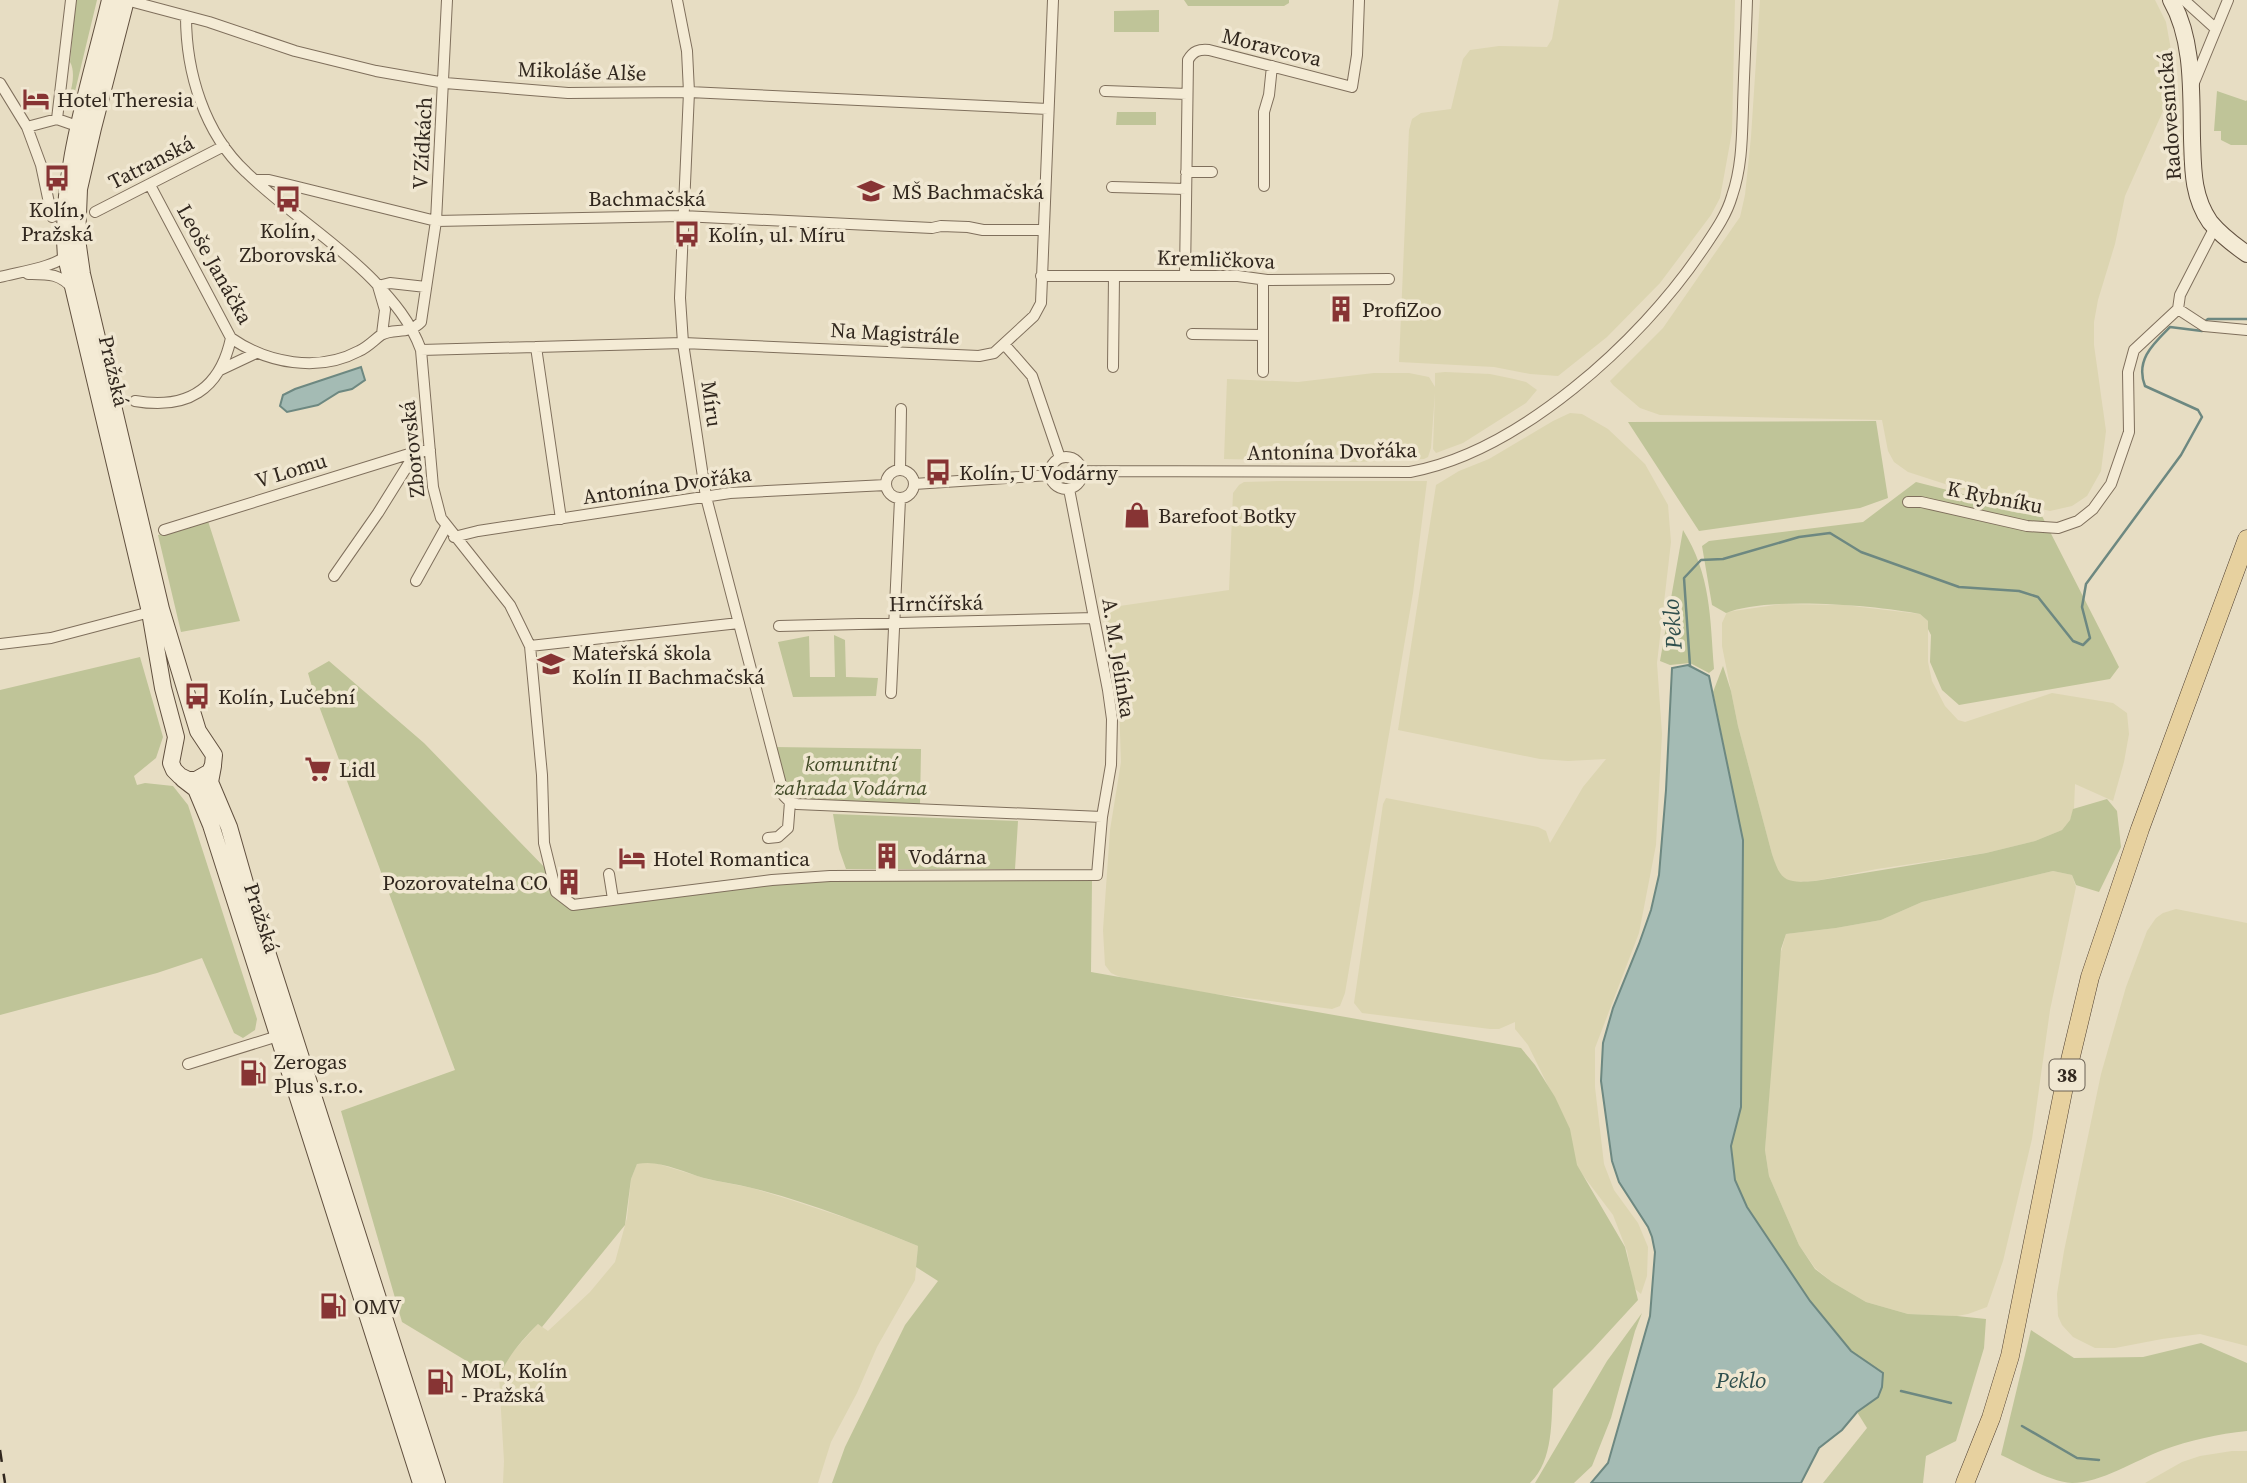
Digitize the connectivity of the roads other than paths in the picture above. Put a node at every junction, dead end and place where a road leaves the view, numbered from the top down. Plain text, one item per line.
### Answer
1 (71, 0) edge
2 (110, 0) edge
3 (126, 0) edge
4 (447, 0) edge
5 (677, 0) edge
6 (1053, 0) edge
7 (1359, 0) edge
8 (1747, 0) edge
9 (2171, 0) edge
10 (2184, 0) edge
11 (2228, 0) edge
12 (187, 16) junction
13 (2216, 29) junction
14 (1272, 66) junction
15 (0, 83) edge
16 (444, 83) junction
17 (1105, 90) dead end
18 (2191, 90) junction
19 (689, 93) junction
20 (1187, 94) junction
21 (1048, 110) junction
22 (57, 119) junction
23 (27, 127) junction
24 (80, 127) junction
25 (224, 146) junction
26 (1186, 172) junction
27 (1212, 172) dead end
28 (255, 180) junction
29 (150, 185) junction
30 (1264, 186) dead end
31 (1112, 187) dead end
32 (1186, 189) junction
33 (95, 212) dead end
34 (682, 216) junction
35 (52, 217) dead end
36 (436, 222) junction
37 (2215, 227) junction
38 (1043, 230) junction
39 (77, 239) junction
40 (2247, 254) edge
41 (66, 257) junction
42 (82, 274) junction
43 (4, 276) edge
44 (1041, 276) junction
45 (1114, 276) junction
46 (1185, 276) junction
47 (1389, 279) dead end
48 (1263, 280) junction
49 (379, 286) junction
50 (426, 287) junction
51 (74, 290) junction
52 (2178, 309) junction
53 (414, 329) junction
54 (2247, 330) edge
55 (382, 334) junction
56 (1192, 334) dead end
57 (1263, 335) junction
58 (231, 338) junction
59 (683, 343) junction
60 (1004, 344) junction
61 (536, 347) junction
62 (421, 350) junction
63 (256, 353) junction
64 (1113, 367) dead end
65 (220, 370) junction
66 (1263, 372) dead end
67 (135, 401) dead end
68 (901, 408) dead end
69 (430, 450) junction
70 (416, 452) junction
71 (1060, 458) junction
72 (900, 470) junction
73 (1082, 471) junction
74 (1050, 475) junction
75 (914, 484) junction
76 (886, 485) junction
77 (1069, 489) junction
78 (706, 497) junction
79 (900, 499) junction
80 (1908, 502) dead end
81 (561, 519) junction
82 (446, 527) junction
83 (164, 530) dead end
84 (454, 537) junction
85 (2247, 539) edge
86 (334, 576) dead end
87 (416, 580) dead end
88 (150, 612) junction
89 (1094, 618) junction
90 (738, 623) junction
91 (894, 623) junction
92 (779, 626) dead end
93 (0, 644) edge
94 (530, 646) junction
95 (891, 693) dead end
96 (205, 742) junction
97 (173, 749) junction
98 (213, 765) junction
99 (183, 779) junction
100 (790, 802) junction
101 (1102, 817) junction
102 (768, 838) dead end
103 (609, 874) dead end
104 (1097, 876) joint
105 (613, 899) junction
106 (278, 1036) junction
107 (188, 1064) dead end
108 (1968, 1477) edge
109 (421, 1483) edge
110 (437, 1483) edge

1 - 22 street
2 - 24 street, Pražská
3 - 12 street, Mikoláše Alše
3 - 39 street, Pražská
4 - 16 street, V Zídkách
5 - 19 street, Míru
6 - 21 street, Na Magistrále
7 - 14 street, Moravcova
8 - 73 street, Antonína Dvořáka
9 - 18 street, Radovesnická
10 - 13 street
11 - 13 street
12 - 16 street, Mikoláše Alše
12 - 25 street, Zborovská
13 - 18 street
14 - 20 street, Moravcova
14 - 30 street
15 - 23 street
16 - 19 street, Mikoláše Alše
16 - 36 street, V Zídkách
17 - 20 street
18 - 37 street, Radovesnická
19 - 21 street, Mikoláše Alše
19 - 34 street, Míru
20 - 26 street, Moravcova
21 - 38 street, Na Magistrále
22 - 23 street
22 - 24 street
23 - 35 street
24 - 41 street, Pražská
25 - 28 street, Zborovská
25 - 29 street, Tatranská
26 - 27 street
26 - 32 street, Moravcova
28 - 36 street, Bachmačská
28 - 49 street, Zborovská
29 - 33 street, Tatranská
29 - 58 street, Leoše Janáčka
31 - 32 street
32 - 46 street, Moravcova
34 - 36 street, Bachmačská
34 - 38 street, Bachmačská
34 - 59 street, Míru
36 - 50 street, V Zídkách
37 - 40 street, Radovesnická
37 - 52 street, K Rybníku
38 - 44 street, Na Magistrále
39 - 41 street
39 - 42 street, Pražská
41 - 42 street
41 - 43 street
41 - 51 street, Pražská
42 - 96 street, Pražská
43 - 51 street
44 - 45 street, Kremličkova
44 - 60 street, Na Magistrále
45 - 46 street, Kremličkova
45 - 64 street
46 - 48 street, Kremličkova
47 - 48 street, Kremličkova
48 - 57 street
49 - 50 street
49 - 53 street, Zborovská
49 - 55 street
50 - 53 street, V Zídkách
51 - 88 street, Pražská
52 - 54 street
52 - 80 street, K Rybníku
53 - 55 street, Leoše Janáčka
53 - 62 street, Zborovská
55 - 63 street, Leoše Janáčka
56 - 57 street
57 - 66 street
58 - 63 street, Leoše Janáčka
58 - 65 street
59 - 60 street, Na Magistrále
59 - 61 street, Na Magistrále
59 - 78 street, Míru
60 - 71 street
61 - 62 street, Na Magistrále
61 - 81 street
62 - 69 street, Zborovská
63 - 65 street
65 - 67 street
68 - 72 street
69 - 70 street, V Lomu
69 - 82 street, Zborovská
70 - 83 street, V Lomu
70 - 86 street
71 - 73 street
71 - 74 street
72 - 75 street
72 - 76 street
73 - 77 street
74 - 75 street
74 - 77 street
75 - 79 street
76 - 78 street, Antonína Dvořáka
76 - 79 street
77 - 89 street, A. M. Jelínka
78 - 81 street, Antonína Dvořáka
78 - 90 street, Míru
79 - 91 street
81 - 84 street, Antonína Dvořáka
82 - 84 street, Zborovská
82 - 87 street
84 - 94 street, Zborovská
85 - 108 main road, 38
88 - 93 street
88 - 97 street, Pražská
89 - 91 street, Hrnčířská
89 - 101 street, A. M. Jelínka
90 - 94 street
90 - 100 street, Míru
91 - 92 street, Hrnčířská
91 - 95 street
94 - 105 street, Zborovská
96 - 97 street
96 - 98 street
97 - 99 street
98 - 99 street
98 - 110 street
99 - 106 street, Pražská
100 - 101 street
100 - 102 street
101 - 104 street, A. M. Jelínka
103 - 105 street
104 - 105 street, Zborovská
106 - 107 street
106 - 109 street, Pražská

